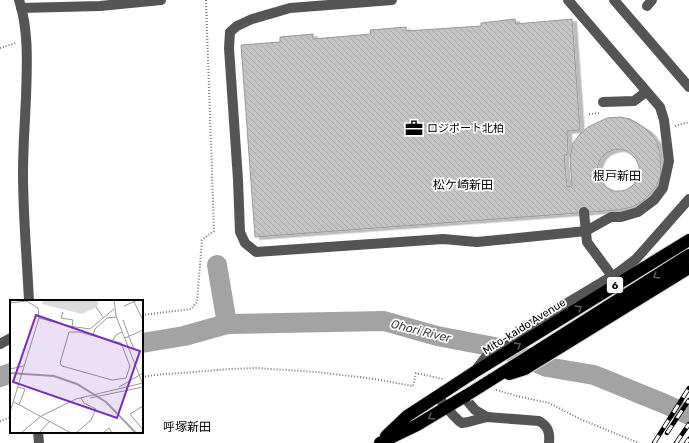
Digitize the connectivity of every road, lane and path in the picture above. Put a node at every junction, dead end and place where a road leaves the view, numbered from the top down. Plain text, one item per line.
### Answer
1 (161, 0) edge
2 (206, 0) edge
3 (392, 0) edge
4 (568, 0) edge
5 (614, 0) edge
6 (376, 1) edge
7 (78, 3) edge
8 (20, 4) edge
9 (26, 46) junction
10 (0, 48) edge
11 (689, 87) edge
12 (646, 92) junction
13 (604, 107) joint
14 (590, 114) dead end
15 (689, 122) edge
16 (669, 126) dead end
17 (689, 199) edge
18 (584, 212) dead end
19 (586, 231) junction
20 (687, 241) edge
21 (689, 255) edge
22 (689, 268) edge
23 (612, 276) junction
24 (29, 300) edge
25 (143, 315) edge
26 (570, 336) junction
27 (10, 339) edge
28 (0, 344) edge
29 (473, 373) junction
30 (143, 377) edge
31 (492, 385) junction
32 (444, 388) junction
33 (466, 396) junction
34 (446, 408) junction
35 (10, 417) edge
36 (487, 417) junction
37 (0, 421) edge
38 (38, 433) edge
39 (39, 443) edge
40 (379, 443) edge
41 (549, 443) edge
42 (640, 443) edge

1 - 7 street
2 - 25 path
3 - 6 street
4 - 12 street
5 - 11 street
6 - 19 street
7 - 8 street
8 - 9 street
9 - 10 path
9 - 24 street
12 - 13 street
12 - 19 street
13 - 14 path
15 - 16 path
17 - 23 street
18 - 19 street
19 - 23 street
29 -> 20 highway, Mito-kaido Avenue / 6
21 -> 26 highway, Mito-kaido Avenue / 6
22 - 26 highway
23 - 29 street
26 - 31 highway, Mito-kaido Avenue / 6
27 - 28 street
29 - 32 highway, Mito-kaido Avenue / 6, bridge
30 - 32 path
31 - 33 highway, Mito-kaido Avenue / 6, bridge
31 - 42 path
32 - 34 street
32 - 40 highway, Mito-kaido Avenue / 6
33 - 34 highway, Mito-kaido Avenue / 6
33 - 36 street
34 - 36 street
34 -> 40 highway, Mito-kaido Avenue / 6
35 - 37 path
36 - 41 street
38 - 39 street

